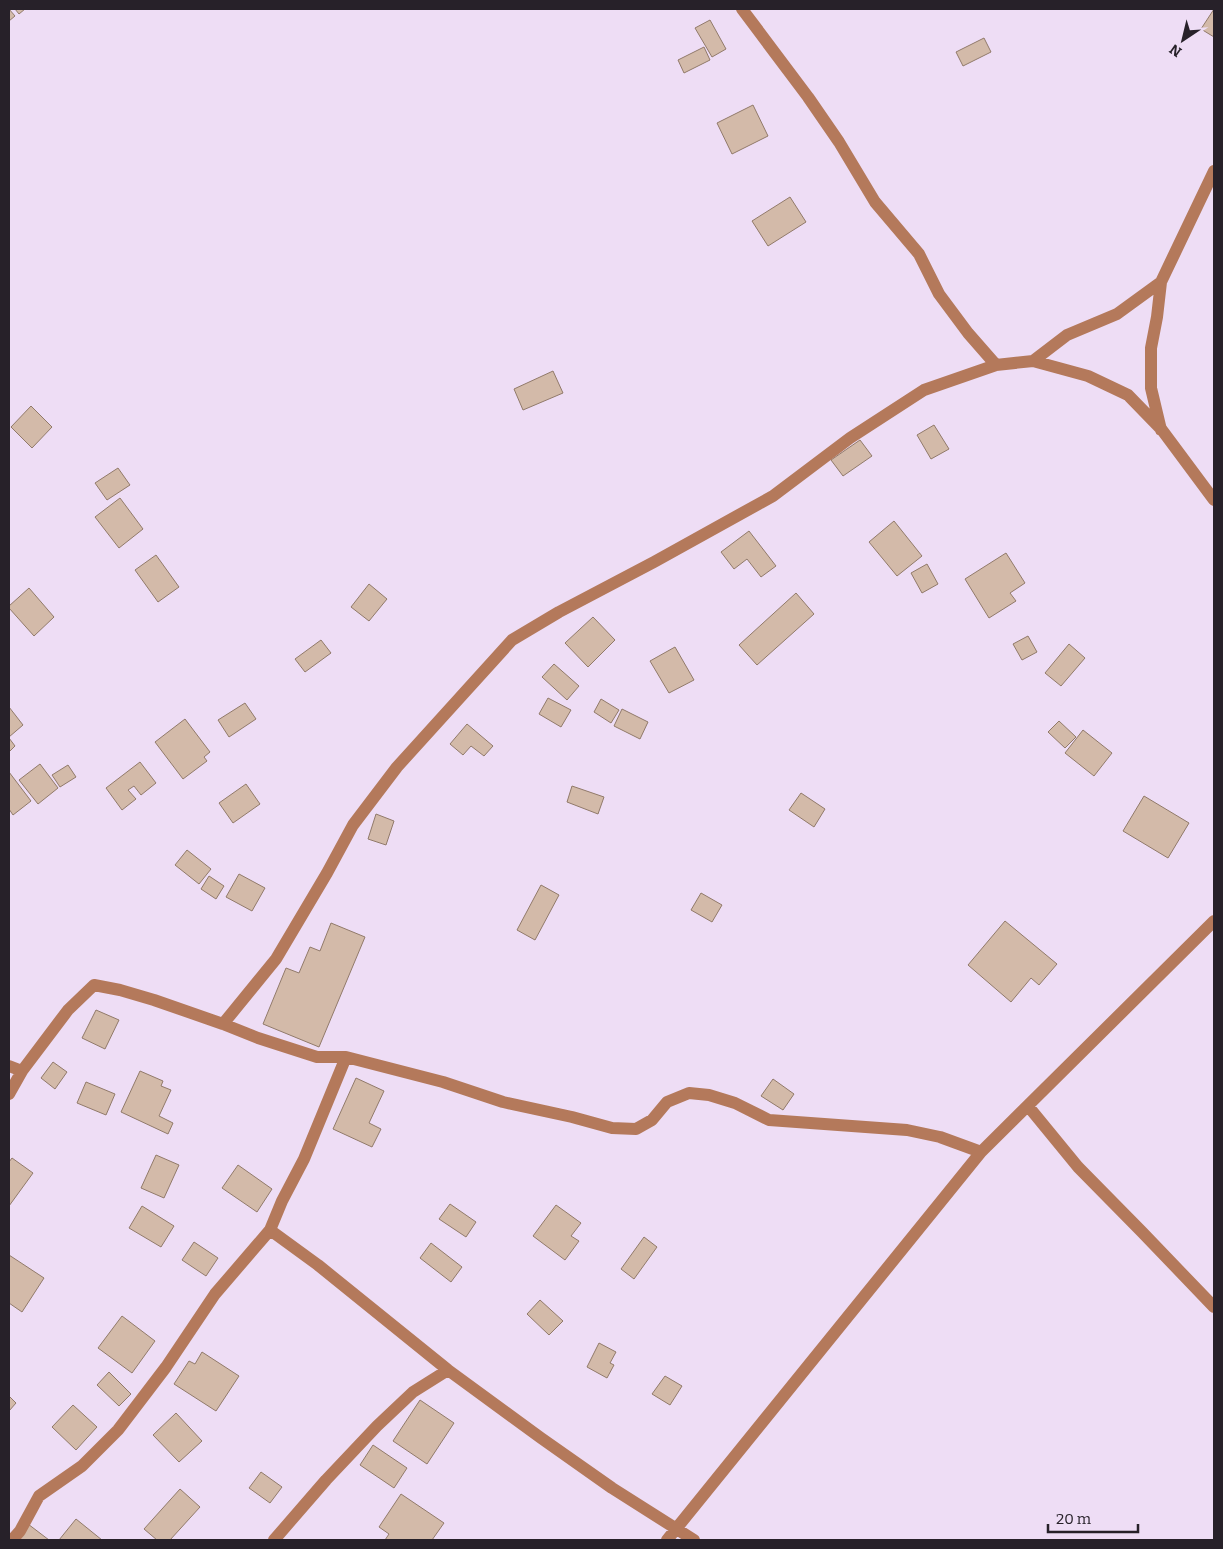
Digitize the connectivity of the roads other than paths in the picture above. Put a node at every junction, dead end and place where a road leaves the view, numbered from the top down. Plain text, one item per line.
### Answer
1 (742, 9) edge
2 (1214, 171) edge
3 (1161, 282) junction
4 (1033, 361) junction
5 (996, 365) junction
6 (1162, 430) junction
7 (1214, 500) edge
8 (1214, 921) edge
9 (223, 1024) junction
10 (346, 1057) junction
11 (9, 1066) edge
12 (22, 1072) junction
13 (9, 1094) edge
14 (1028, 1106) junction
15 (981, 1152) junction
16 (270, 1230) junction
17 (1214, 1307) edge
18 (448, 1370) junction
19 (676, 1529) junction
20 (12, 1540) edge
21 (274, 1540) edge
22 (667, 1540) edge
23 (694, 1540) edge

1 - 5 street
2 - 3 street
3 - 4 street
3 - 6 street
4 - 5 street
4 - 6 street
5 - 9 street
6 - 7 street
8 - 14 street
9 - 10 street
9 - 12 street
10 - 15 street
10 - 16 street
11 - 12 street
12 - 13 street
14 - 15 street
14 - 17 street
15 - 19 street
16 - 18 street
16 - 20 street
18 - 19 street
18 - 21 street
19 - 22 street
19 - 23 street

